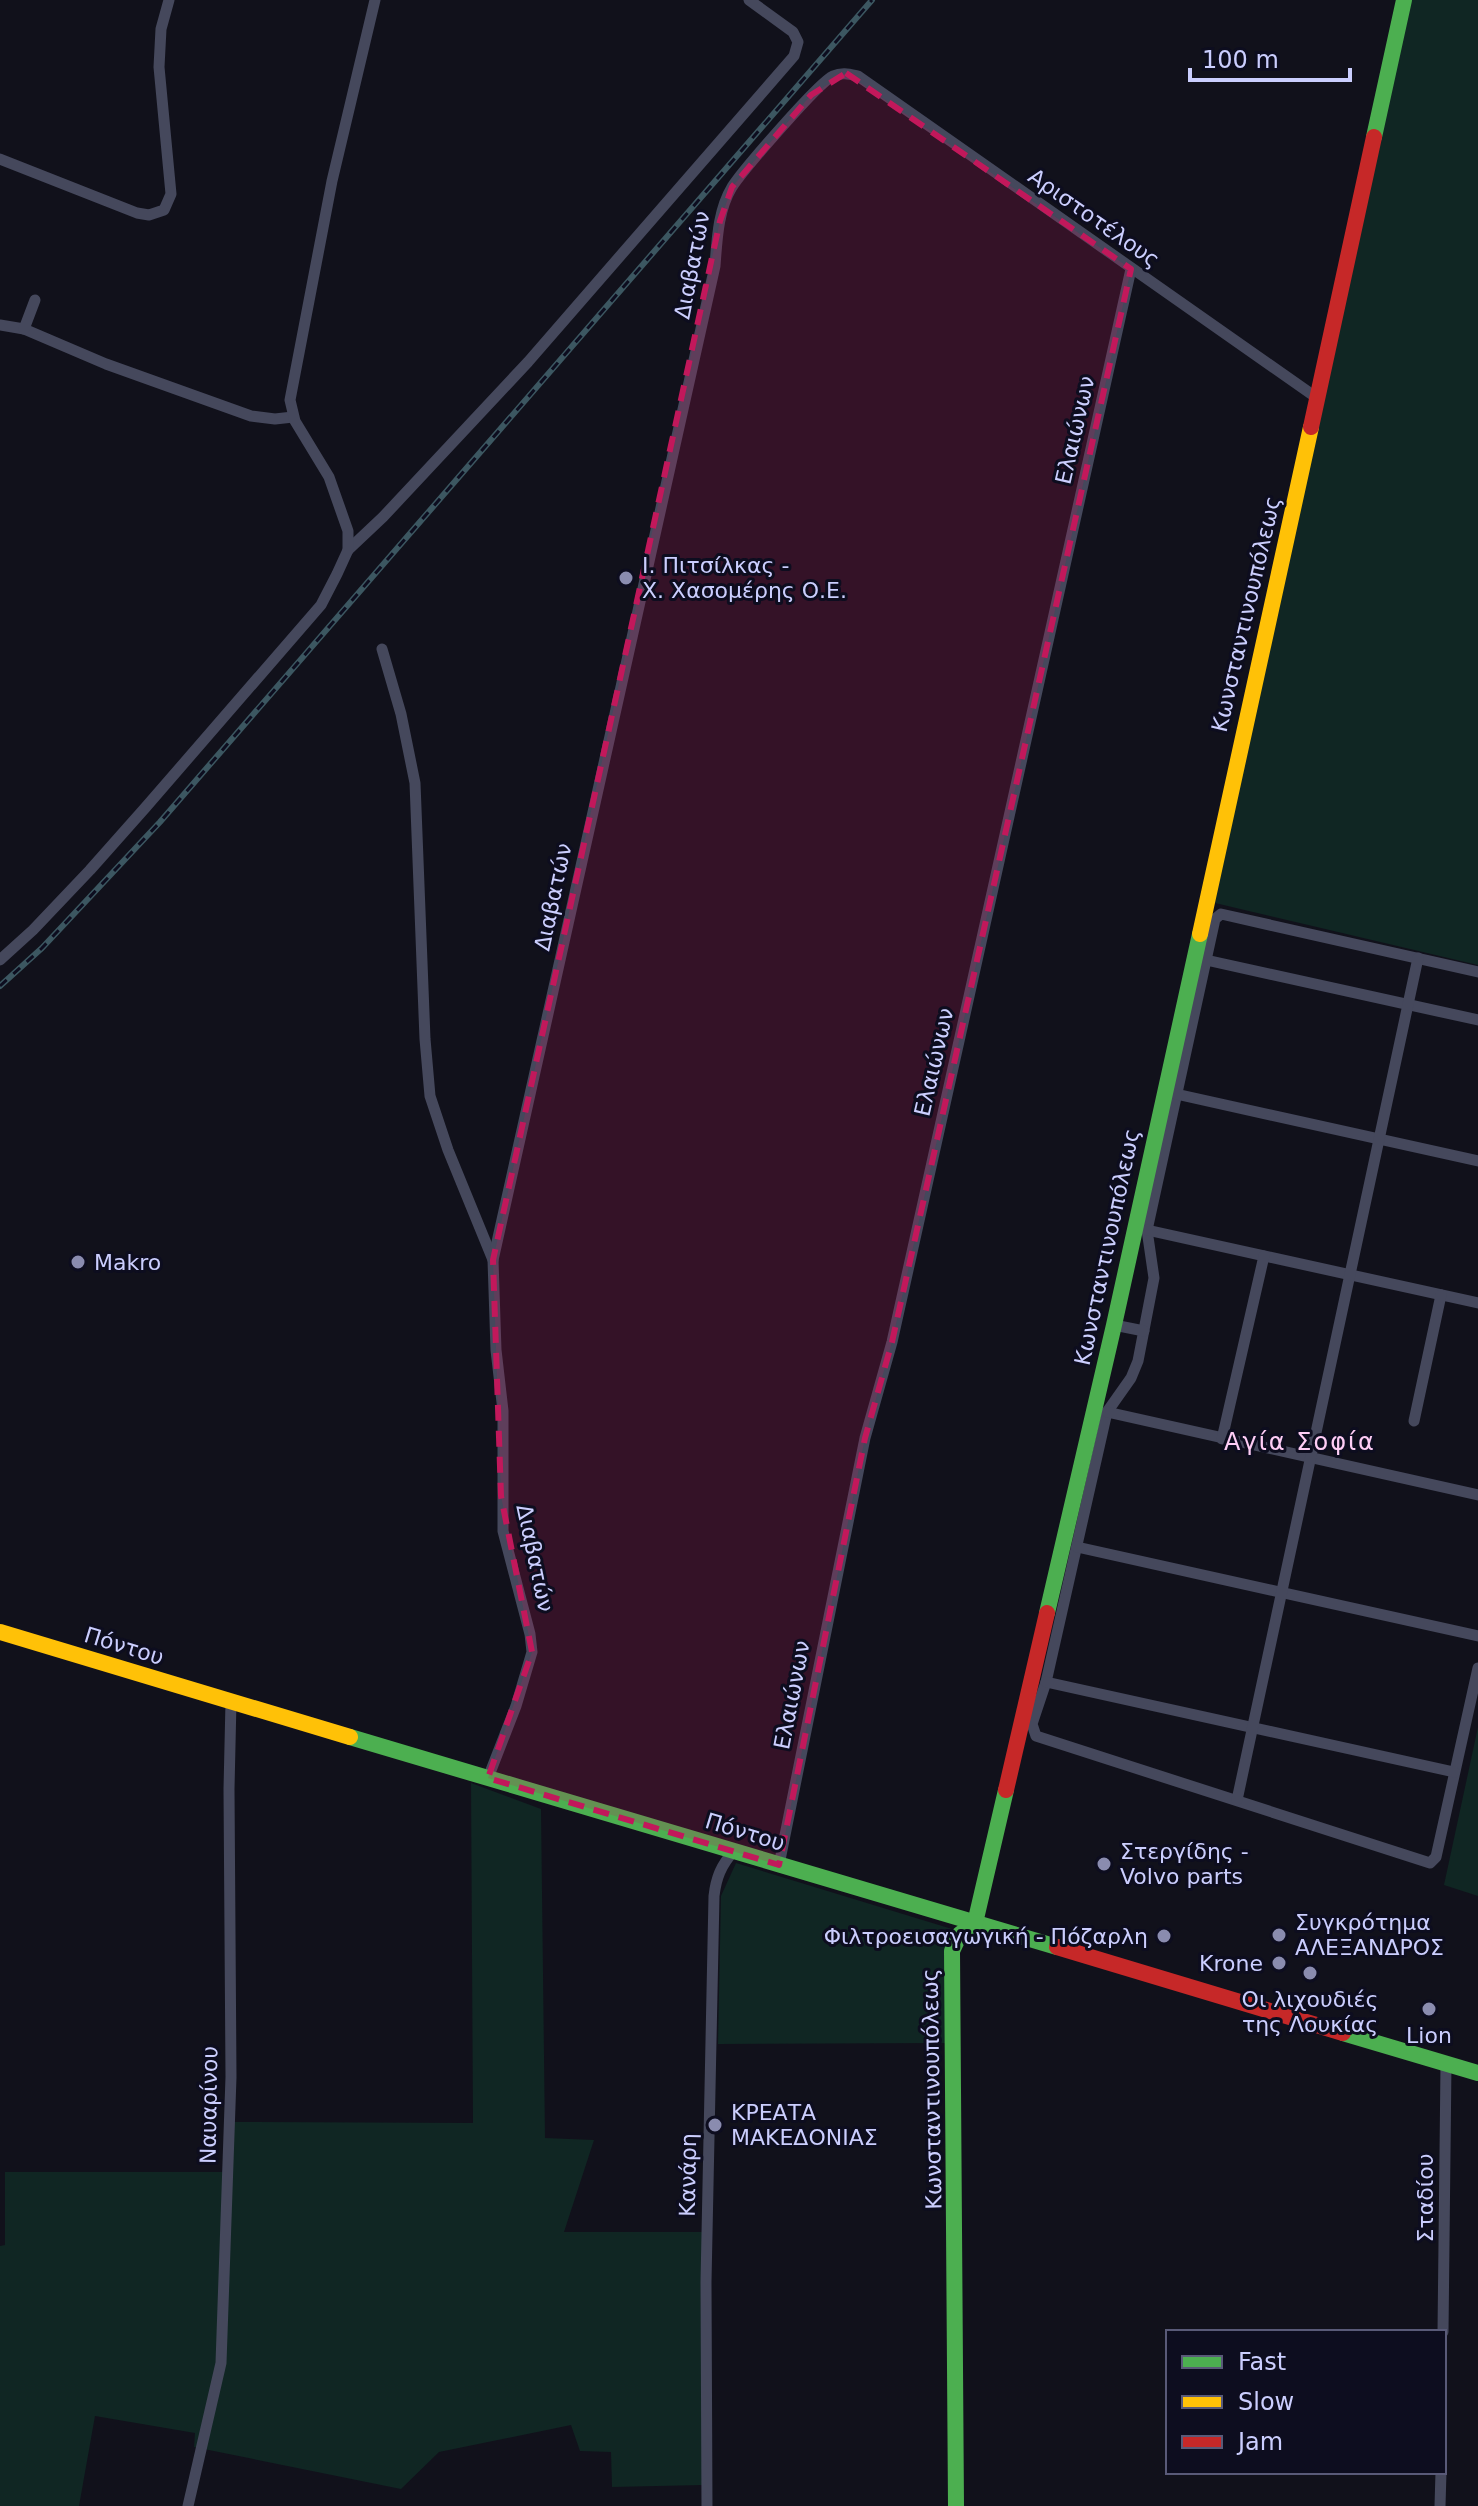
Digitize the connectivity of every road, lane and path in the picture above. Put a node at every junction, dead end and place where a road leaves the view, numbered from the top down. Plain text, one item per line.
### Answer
1 (169, 0) edge
2 (375, 0) edge
3 (749, 0) edge
4 (1404, 0) edge
5 (846, 73) joint
6 (0, 159) edge
7 (1131, 269) junction
8 (35, 300) dead end
9 (0, 325) edge
10 (24, 329) junction
11 (1317, 398) junction
12 (293, 417) junction
13 (348, 550) junction
14 (382, 649) dead end
15 (1418, 958) junction
16 (0, 960) edge
17 (1206, 960) junction
18 (1478, 972) edge
19 (1409, 1005) junction
20 (1478, 1020) edge
21 (1176, 1094) junction
22 (1380, 1141) junction
23 (1478, 1161) edge
24 (1147, 1230) junction
25 (1264, 1256) junction
26 (493, 1260) junction
27 (1352, 1276) junction
28 (1441, 1295) junction
29 (1478, 1303) edge
30 (1114, 1325) junction
31 (1144, 1331) junction
32 (1107, 1412) junction
33 (1414, 1421) dead end
34 (1222, 1439) junction
35 (1311, 1458) junction
36 (1478, 1495) edge
37 (1077, 1547) junction
38 (1283, 1593) junction
39 (0, 1632) edge
40 (1478, 1636) edge
41 (1478, 1668) edge
42 (1046, 1682) junction
43 (231, 1701) junction
44 (1254, 1730) junction
45 (1454, 1772) junction
46 (488, 1778) junction
47 (1237, 1800) junction
48 (734, 1851) junction
49 (779, 1865) junction
50 (975, 1923) junction
51 (1446, 2064) junction
52 (1478, 2073) edge
53 (1443, 2330) edge
54 (1441, 2474) edge
55 (188, 2506) edge
56 (707, 2506) edge
57 (956, 2506) edge
58 (1440, 2506) edge

1 - 6 street
2 - 12 street
3 - 13 street
4 - 11 street, Κωνσταντινουπόλεως
5 - 7 street, Αριστοτέλους
5 - 26 street, Διαβατών
7 - 11 street, Αριστοτέλους
7 - 49 street, Ελαιώνων
8 - 10 street
9 - 10 street
10 - 12 street
11 - 30 street, Κωνσταντινουπόλεως
12 - 13 street
13 - 16 street
14 - 26 street
15 - 17 street
15 - 18 street
15 - 19 street
17 - 19 street
17 - 21 street
19 - 20 street
19 - 22 street
21 - 22 street
21 - 24 street
22 - 23 street
22 - 27 street
24 - 25 street
24 - 31 street
25 - 27 street
25 - 34 street
26 - 46 street, Διαβατών
27 - 28 street
27 - 35 street
28 - 29 street
28 - 33 street
30 - 31 street
30 - 50 street, Κωνσταντινουπόλεως
31 - 32 street
32 - 34 street
32 - 37 street
34 - 35 street
35 - 36 street
35 - 38 street
37 - 38 street
37 - 42 street
38 - 40 street
38 - 44 street
39 - 43 street, Πόντου
41 - 45 street
42 - 44 street
42 - 47 street
43 - 46 street, Πόντου
43 - 55 street, Ναυαρίνου
44 - 45 street
44 - 47 street
45 - 47 street
46 - 48 street, Πόντου
48 - 49 street, Πόντου
48 - 56 street, Κανάρη
49 - 50 street, Πόντου
50 - 51 street, Πόντου
50 - 57 street, Κωνσταντινουπόλεως
51 - 52 street, Πόντου
51 - 53 street, Σταδίου
54 - 58 street

